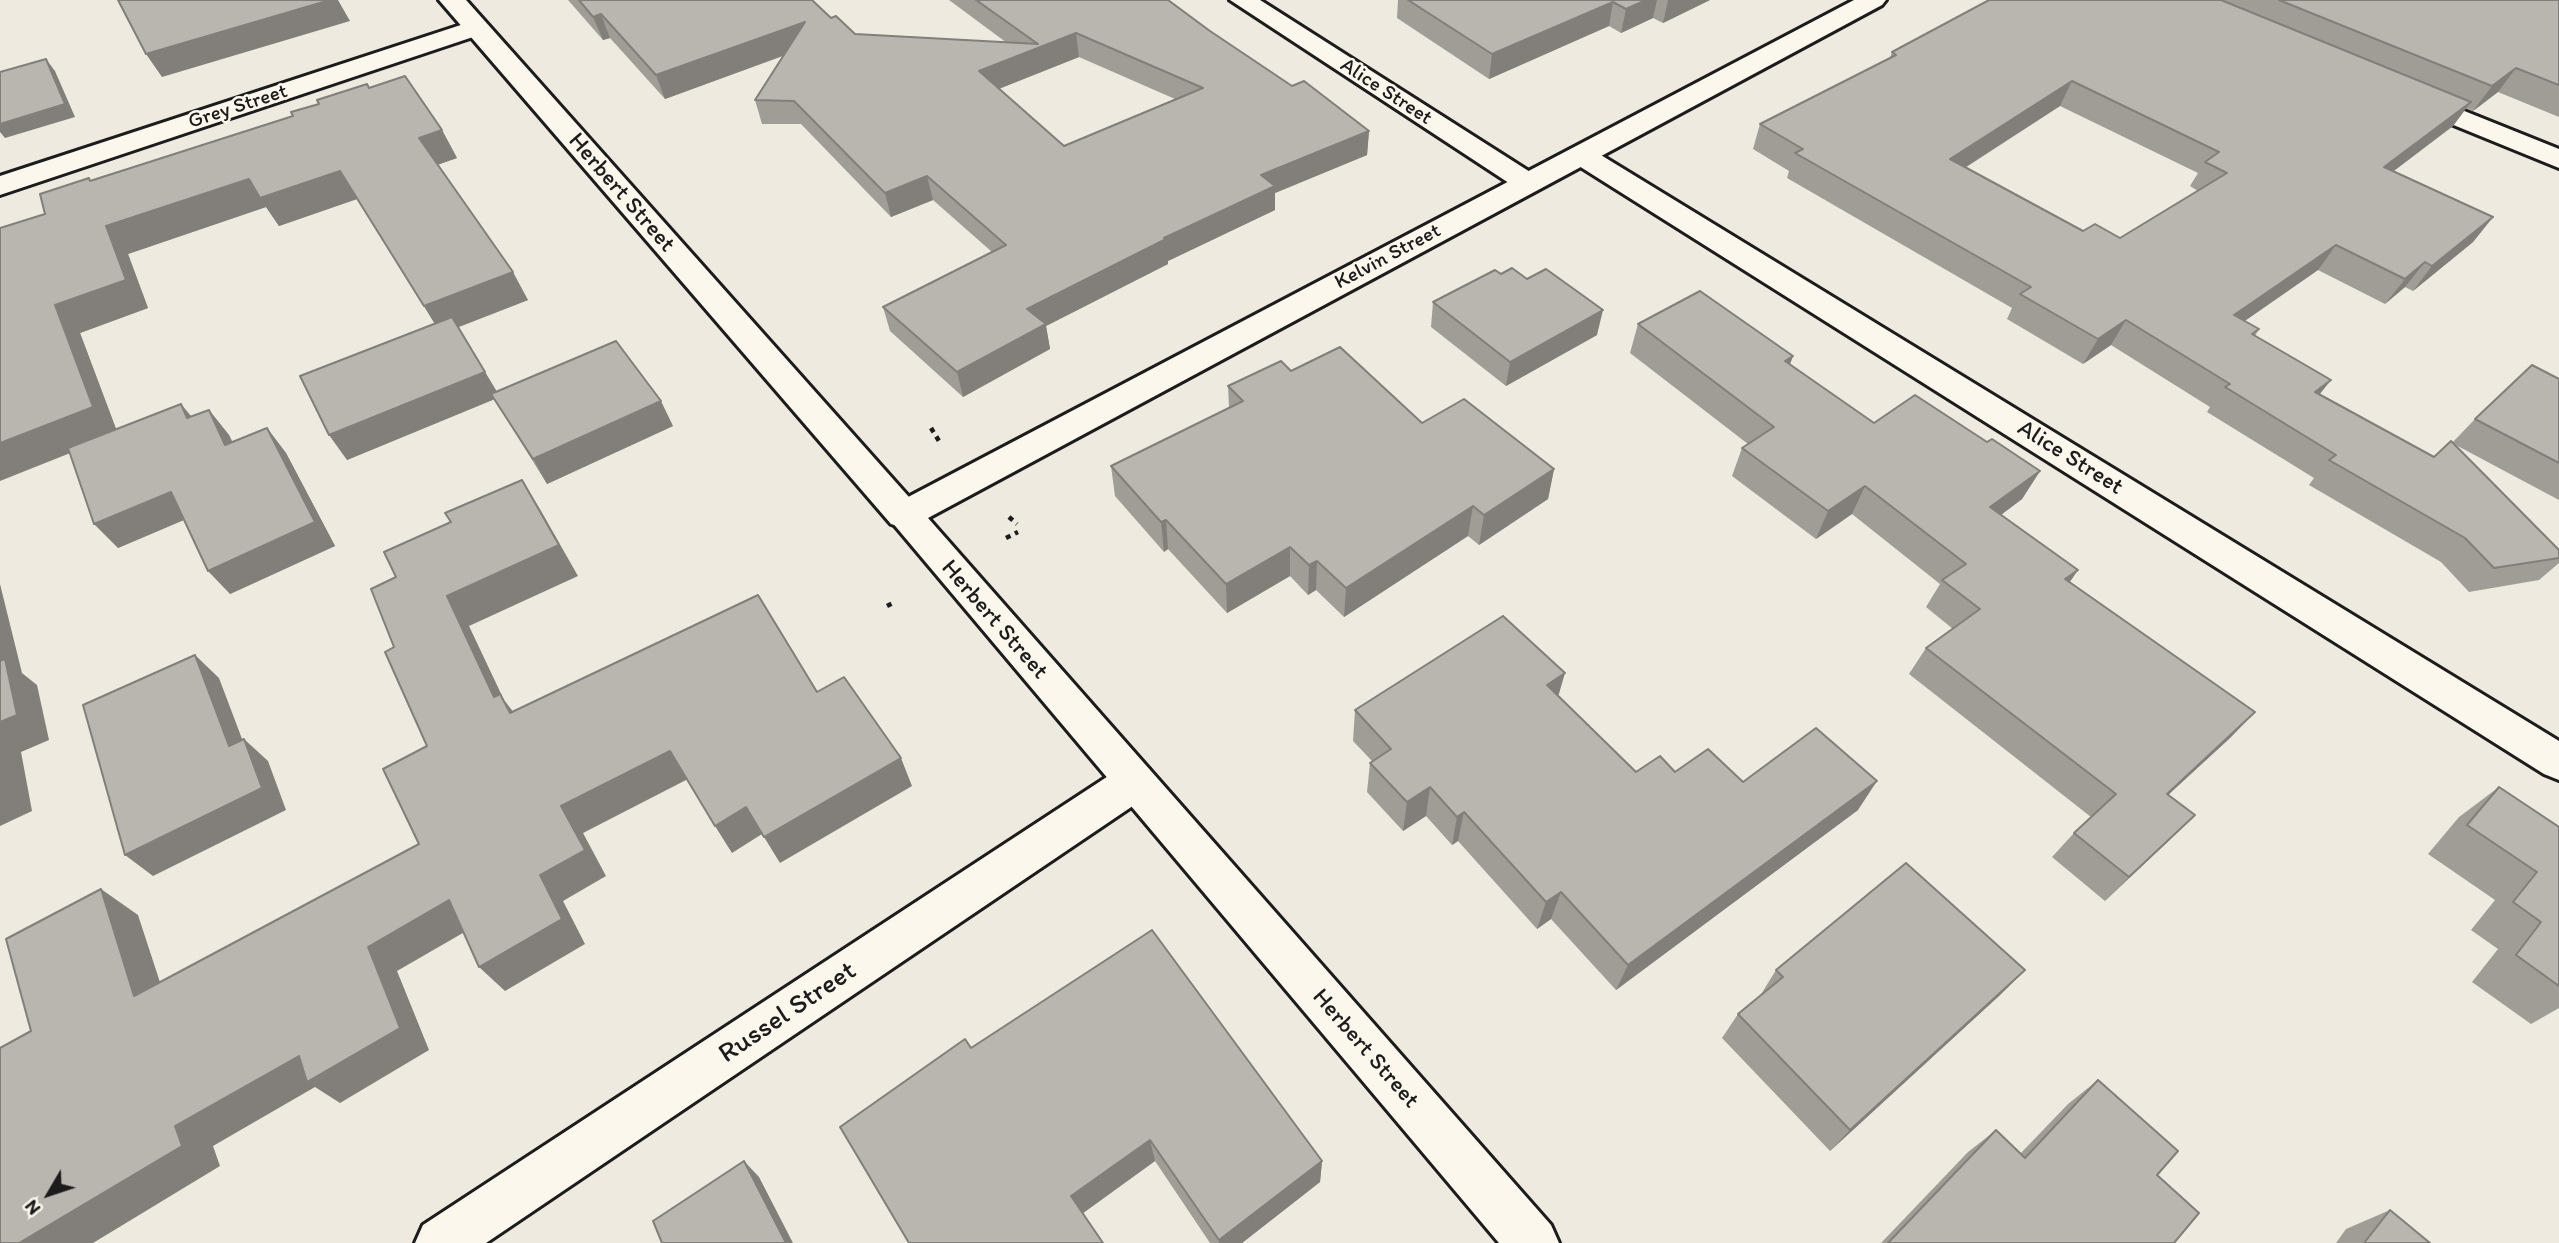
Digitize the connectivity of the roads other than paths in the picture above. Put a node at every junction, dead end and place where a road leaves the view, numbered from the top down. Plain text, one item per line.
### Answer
1 (452, 0) edge
2 (1243, 0) edge
3 (1872, 0) edge
4 (476, 28) junction
5 (2394, 90) edge
6 (1581, 155) junction
7 (2559, 159) edge
8 (1528, 183) junction
9 (0, 186) edge
10 (904, 515) junction
11 (2559, 762) edge
12 (1134, 782) junction
13 (441, 1243) edge
14 (1533, 1243) edge

1 - 4 street, Herbert Street
2 - 8 street, Alice Street
3 - 6 street, Kelvin Street
4 - 9 street, Grey Street
4 - 10 street, Herbert Street
5 - 7 street
6 - 8 street, Kelvin Street
6 - 11 street, Alice Street
8 - 10 street, Kelvin Street
10 - 12 street, Herbert Street
12 - 13 street, Russel Street
12 - 14 street, Herbert Street

